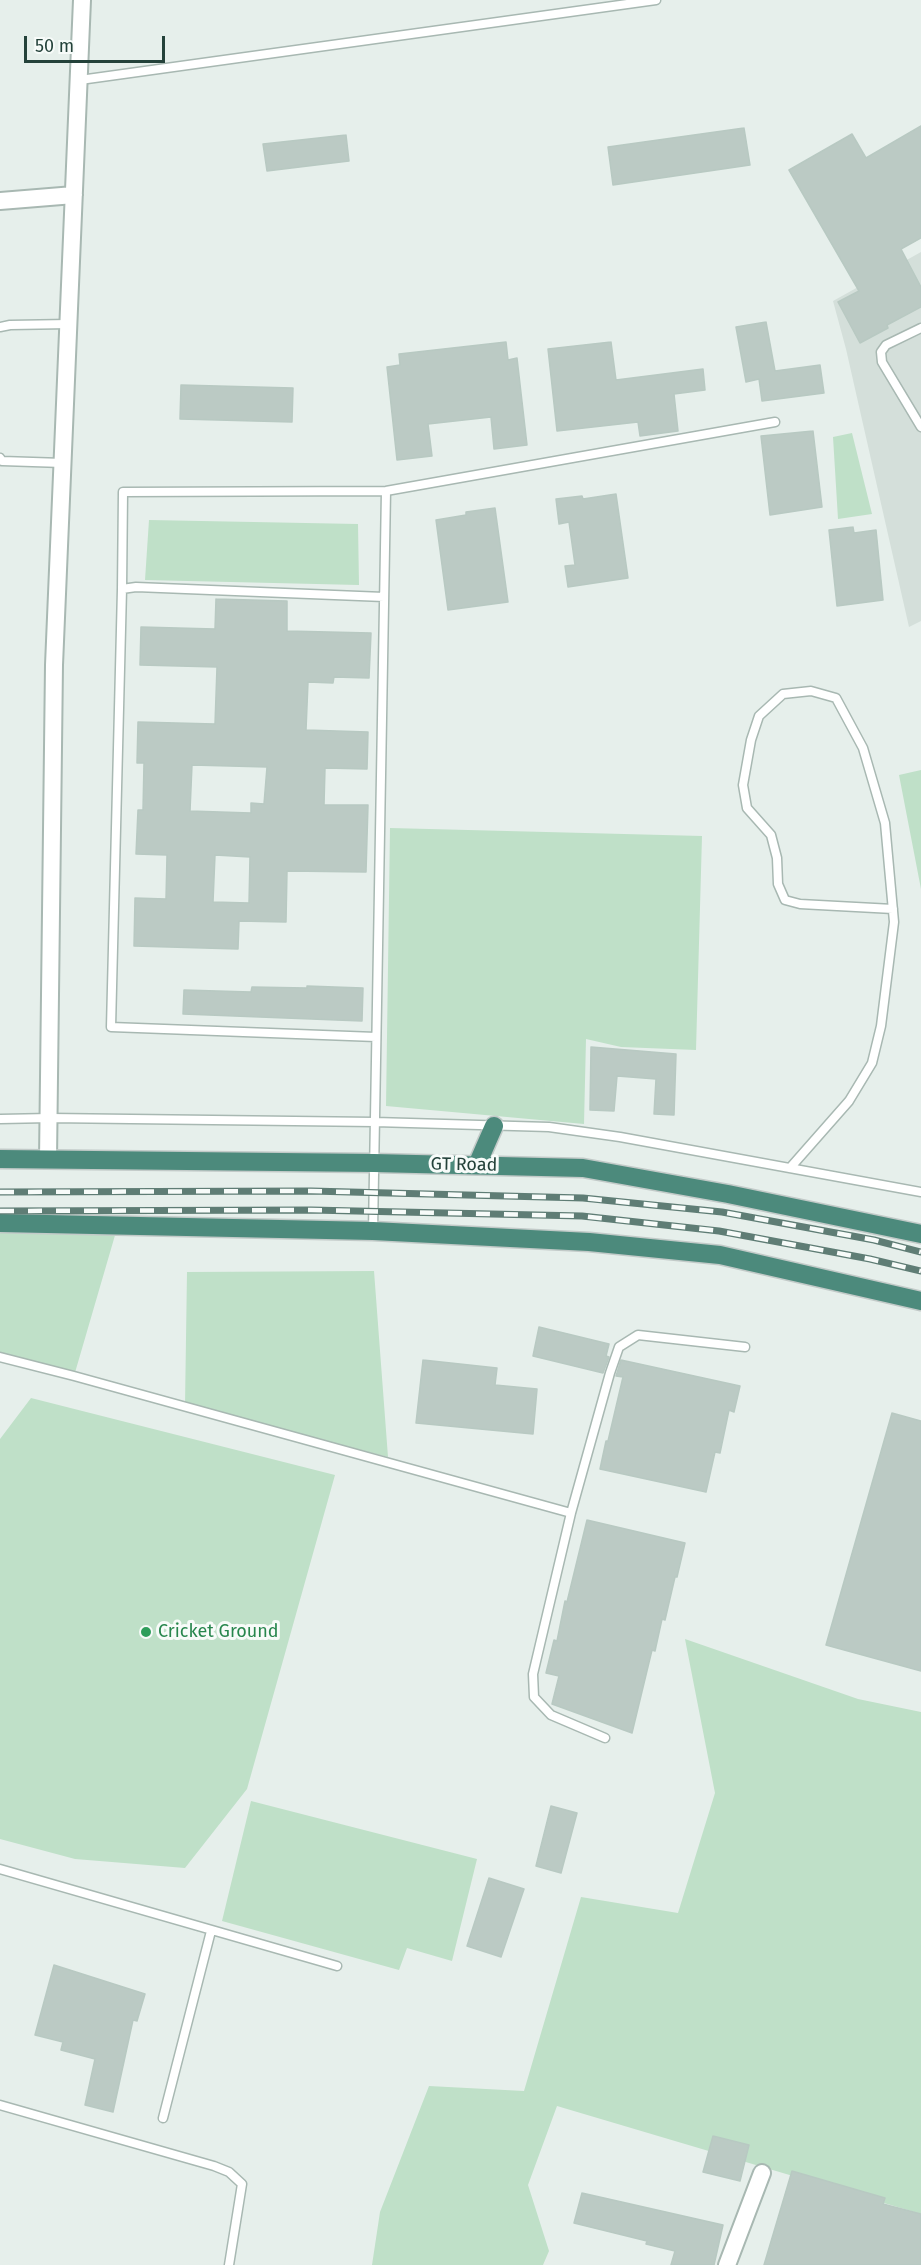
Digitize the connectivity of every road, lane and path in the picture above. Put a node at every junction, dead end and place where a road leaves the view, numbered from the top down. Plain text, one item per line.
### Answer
1 (82, 0) edge
2 (656, 0) edge
3 (80, 80) junction
4 (74, 195) junction
5 (0, 201) edge
6 (69, 324) junction
7 (0, 327) edge
8 (921, 328) edge
9 (775, 422) dead end
10 (921, 428) edge
11 (0, 458) edge
12 (63, 463) junction
13 (386, 491) junction
14 (122, 589) junction
15 (384, 597) junction
16 (892, 909) junction
17 (376, 1037) junction
18 (50, 1118) junction
19 (0, 1119) edge
20 (375, 1122) junction
21 (494, 1126) junction
22 (0, 1159) edge
23 (48, 1159) junction
24 (374, 1162) junction
25 (477, 1165) junction
26 (790, 1168) junction
27 (921, 1192) edge
28 (0, 1222) edge
29 (373, 1231) junction
30 (921, 1234) edge
31 (921, 1301) edge
32 (745, 1347) dead end
33 (0, 1358) edge
34 (572, 1513) junction
35 (605, 1738) dead end
36 (0, 1869) edge
37 (211, 1931) junction
38 (337, 1966) dead end
39 (0, 2105) edge
40 (163, 2118) dead end
41 (762, 2173) dead end
42 (229, 2265) edge
43 (727, 2265) edge

1 - 3 street
2 - 3 lane
3 - 4 street
4 - 5 street
4 - 6 street
6 - 7 lane
6 - 12 street
8 - 10 lane
9 - 13 lane
11 - 12 lane
12 - 18 street
13 - 14 lane
13 - 15 lane
14 - 15 lane
14 - 17 lane
15 - 17 lane
16 - 16 lane
16 - 26 lane
17 - 20 lane
18 - 19 lane
18 - 20 lane
18 - 23 street
20 - 21 lane
20 - 24 lane
21 - 25 highway
21 - 26 lane
22 - 23 highway, GT Road
23 - 24 highway, GT Road
24 - 25 highway, GT Road
24 - 29 lane
25 - 30 highway, GT Road
26 - 27 lane
28 - 29 highway
29 - 31 highway
32 - 34 lane
33 - 34 lane
34 - 35 lane
36 - 37 lane
37 - 38 lane
37 - 40 lane
39 - 42 lane
41 - 43 street

